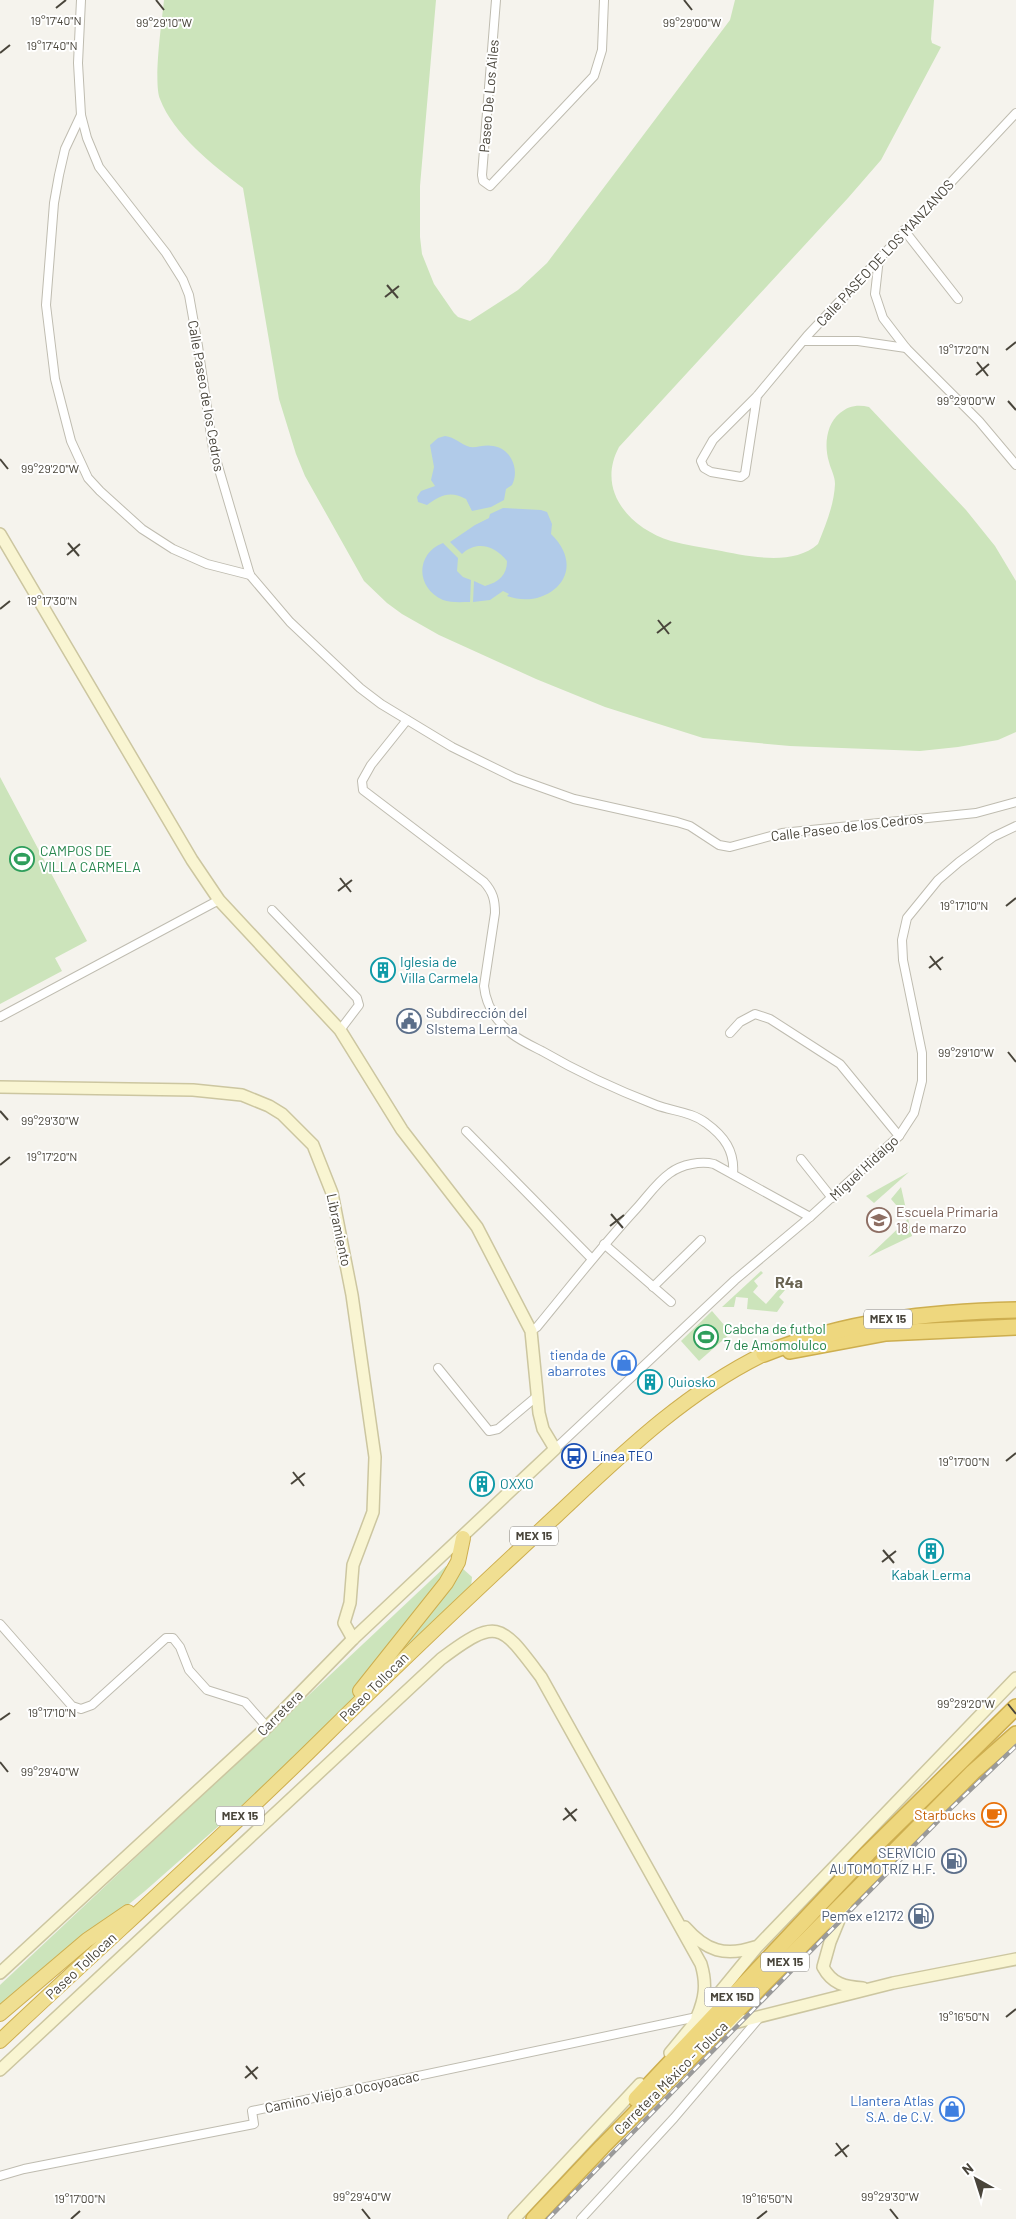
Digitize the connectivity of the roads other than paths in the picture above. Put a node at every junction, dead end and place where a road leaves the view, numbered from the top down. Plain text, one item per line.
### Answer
1 (81, 0) edge
2 (496, 0) edge
3 (604, 0) edge
4 (1016, 113) edge
5 (81, 115) junction
6 (904, 230) junction
7 (879, 258) junction
8 (958, 300) dead end
9 (804, 341) junction
10 (906, 348) junction
11 (757, 396) junction
12 (1016, 465) edge
13 (0, 534) edge
14 (250, 575) junction
15 (407, 720) junction
16 (1016, 802) edge
17 (1016, 826) edge
18 (219, 900) junction
19 (272, 910) dead end
20 (0, 1017) edge
21 (340, 1030) junction
22 (730, 1034) dead end
23 (0, 1087) edge
24 (466, 1132) dead end
25 (899, 1136) junction
26 (801, 1159) dead end
27 (733, 1174) junction
28 (832, 1198) junction
29 (810, 1217) junction
30 (701, 1240) dead end
31 (604, 1244) junction
32 (592, 1260) junction
33 (653, 1287) junction
34 (671, 1302) dead end
35 (1016, 1310) edge
36 (1016, 1327) edge
37 (531, 1331) junction
38 (764, 1354) junction
39 (438, 1368) dead end
40 (536, 1396) junction
41 (556, 1449) junction
42 (463, 1538) junction
43 (0, 1624) edge
44 (353, 1639) junction
45 (1016, 1678) edge
46 (1016, 1707) edge
47 (267, 1727) junction
48 (1016, 1734) edge
49 (322, 1739) junction
50 (158, 1892) junction
51 (848, 1898) junction
52 (676, 1916) junction
53 (757, 1947) junction
54 (1016, 1959) edge
55 (0, 1973) edge
56 (875, 1988) junction
57 (0, 2014) edge
58 (697, 2017) junction
59 (760, 2017) junction
60 (722, 2026) junction
61 (0, 2041) edge
62 (0, 2070) edge
63 (602, 2147) junction
64 (0, 2176) edge
65 (514, 2219) edge
66 (534, 2219) edge
67 (581, 2219) edge

1 - 5 street, Calle Paseo de los Cedros
2 - 3 street, Paseo De Los Ailes
4 - 6 street, Calle PASEO DE LOS MANZANOS
5 - 14 street, Calle Paseo de los Cedros
5 - 14 street
6 - 7 street, Calle PASEO DE LOS MANZANOS
6 - 8 street
7 - 9 street, Calle PASEO DE LOS MANZANOS
7 - 10 street
9 - 10 street
9 - 11 street, Calle PASEO DE LOS MANZANOS
10 - 12 street
11 - 11 street, Calle PASEO DE LOS MANZANOS
13 - 18 main road
14 - 15 street, Calle Paseo de los Cedros
15 - 16 street, Calle Paseo de los Cedros
15 - 27 street
17 - 25 street, Miguel Hidalgo
18 - 20 street
18 - 21 main road
19 - 21 street
21 - 37 main road
22 - 25 street
23 - 44 main road, Libramiento
24 - 32 street
25 - 28 street, Miguel Hidalgo
26 - 28 street
27 - 29 street
27 - 31 street
28 - 29 street, Miguel Hidalgo
29 - 41 street, Miguel Hidalgo
30 - 33 street
31 - 32 street
31 - 33 street
32 - 37 street
33 - 34 street
35 - 38 highway, MEX 15
36 - 38 highway
37 - 40 main road
38 - 49 highway, Paseo Tollocan / MEX 15
39 - 40 street
40 - 41 main road
41 - 42 main road, Carretera
42 - 44 main road, Carretera
42 - 49 highway
43 - 47 street
44 - 47 main road, Carretera
45 - 53 main road
46 - 63 highway, MEX 15D
47 - 55 main road, Carretera
48 - 51 highway, Carretera México - Toluca / MEX 15
49 - 50 highway, Paseo Tollocan / MEX 15
50 - 57 highway
50 - 61 highway, Paseo Tollocan / MEX 15
51 - 56 main road
51 - 60 highway, Carretera México - Toluca / MEX 15
52 - 53 main road
52 - 58 main road
52 - 62 main road
53 - 58 main road
54 - 56 main road
56 - 59 main road
58 - 64 street, Camino Viejo a Ocoyoacac
58 - 65 main road
59 - 60 main road
59 - 67 street
60 - 63 highway, Carretera México - Toluca / MEX 15
63 - 66 highway, MEX 15

